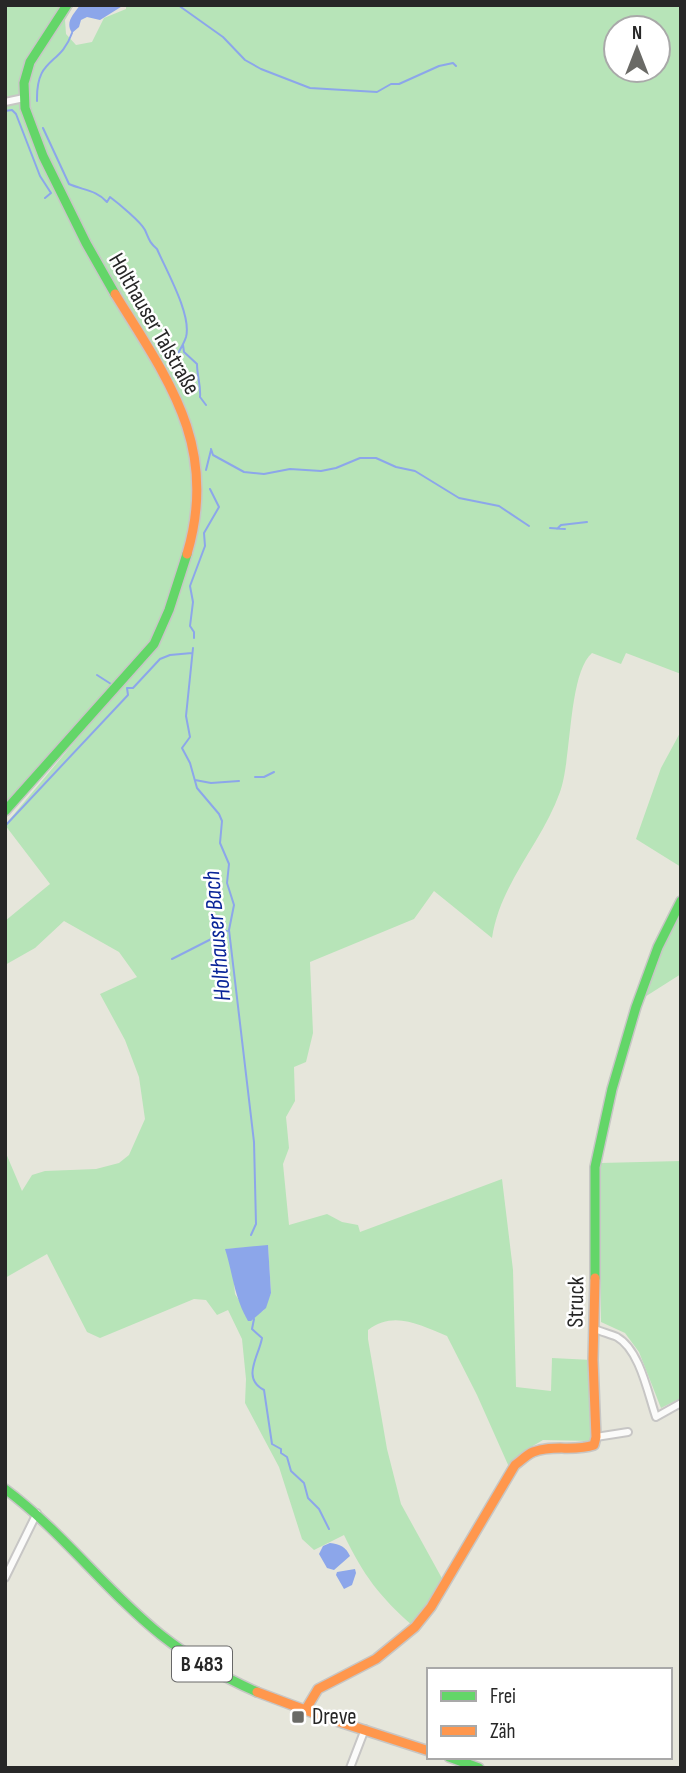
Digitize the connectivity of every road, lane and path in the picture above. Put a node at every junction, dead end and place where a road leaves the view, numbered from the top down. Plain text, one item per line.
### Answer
1 (67, 5) edge
2 (24, 98) junction
3 (5, 102) edge
4 (5, 811) edge
5 (681, 901) edge
6 (595, 1329) junction
7 (681, 1403) edge
8 (628, 1432) dead end
9 (596, 1437) junction
10 (5, 1489) edge
11 (37, 1513) junction
12 (5, 1578) edge
13 (306, 1709) junction
14 (365, 1729) junction
15 (427, 1750) edge
16 (454, 1759) edge
17 (349, 1768) edge
18 (479, 1768) edge

1 - 2 street, Holthauser Talstraße
2 - 3 street
2 - 4 street, Holthauser Talstraße
5 - 6 street, Struck
6 - 7 street
6 - 9 street, Struck
8 - 9 street
9 - 13 street
10 - 11 street, B 483
11 - 12 street
11 - 13 street, B 483
13 - 14 street, B 483
14 - 15 street, B 483
14 - 17 street
16 - 18 street

